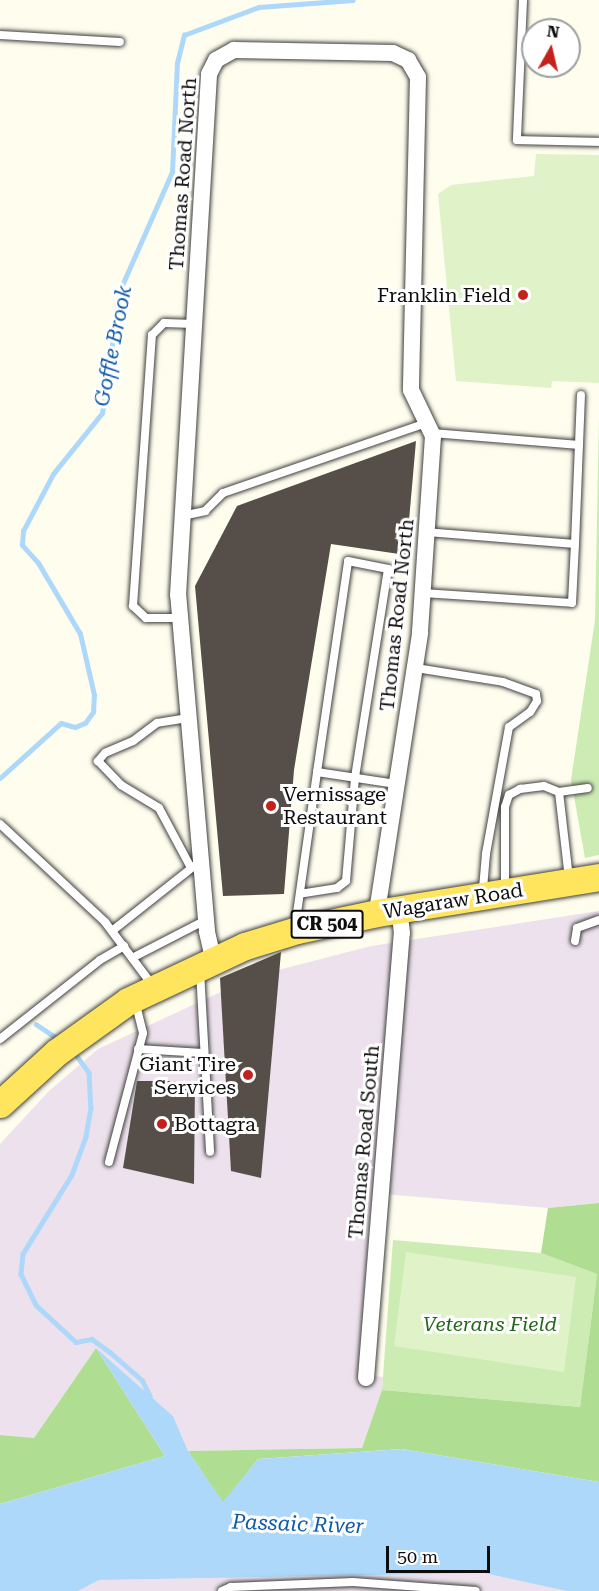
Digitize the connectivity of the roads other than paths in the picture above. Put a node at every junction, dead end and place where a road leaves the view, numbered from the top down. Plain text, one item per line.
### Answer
1 (523, 0) edge
2 (0, 35) edge
3 (120, 42) dead end
4 (599, 142) edge
5 (194, 324) junction
6 (581, 395) dead end
7 (431, 427) junction
8 (579, 445) junction
9 (182, 516) junction
10 (427, 532) junction
11 (575, 544) junction
12 (423, 593) junction
13 (179, 618) junction
14 (416, 668) junction
15 (188, 718) junction
16 (317, 772) junction
17 (355, 778) junction
18 (396, 784) junction
19 (588, 788) dead end
20 (559, 792) junction
21 (0, 824) edge
22 (196, 864) junction
23 (599, 876) edge
24 (569, 881) junction
25 (300, 894) junction
26 (494, 894) junction
27 (388, 912) junction
28 (206, 920) junction
29 (599, 920) edge
30 (295, 930) junction
31 (112, 931) junction
32 (575, 941) dead end
33 (124, 946) junction
34 (132, 958) junction
35 (206, 961) junction
36 (144, 992) junction
37 (0, 1039) edge
38 (138, 1049) junction
39 (204, 1053) junction
40 (0, 1104) edge
41 (210, 1152) dead end
42 (109, 1161) dead end
43 (366, 1378) dead end
44 (222, 1591) edge
45 (476, 1591) edge

1 - 4 lane
2 - 3 lane
5 - 7 street, Thomas Road North
5 - 9 street, Thomas Road North
5 - 13 lane
6 - 8 lane
7 - 8 lane
7 - 9 lane
7 - 10 street, Thomas Road North
8 - 11 lane
9 - 13 street, Thomas Road North
10 - 11 lane
10 - 12 street, Thomas Road North
11 - 12 lane
12 - 14 street, Thomas Road North
13 - 15 street, Thomas Road North
14 - 18 street, Thomas Road North
14 - 26 lane
15 - 22 street, Thomas Road North
15 - 22 lane
16 - 17 lane
16 - 17 lane
16 - 25 lane
17 - 18 lane
17 - 25 lane
18 - 27 street, Thomas Road North
19 - 20 lane
20 - 24 lane
20 - 26 lane
21 - 31 lane
22 - 28 street, Thomas Road North
22 - 31 lane
23 - 24 main road, Wagaraw Road / CR 504
24 - 26 main road, Wagaraw Road / CR 504
25 - 30 lane
26 - 27 main road, Wagaraw Road / CR 504
27 - 30 main road, Wagaraw Road / CR 504
27 - 43 street, Thomas Road South
28 - 34 lane
28 - 35 street, Thomas Road North
29 - 32 lane
30 - 35 main road, Wagaraw Road / CR 504
31 - 33 lane
33 - 34 lane
33 - 37 lane
34 - 36 lane
35 - 36 main road, Wagaraw Road / CR 504
35 - 39 lane
36 - 38 lane
36 - 40 main road, Wagaraw Road / CR 504
38 - 39 lane
38 - 42 lane
39 - 41 lane
44 - 45 lane

